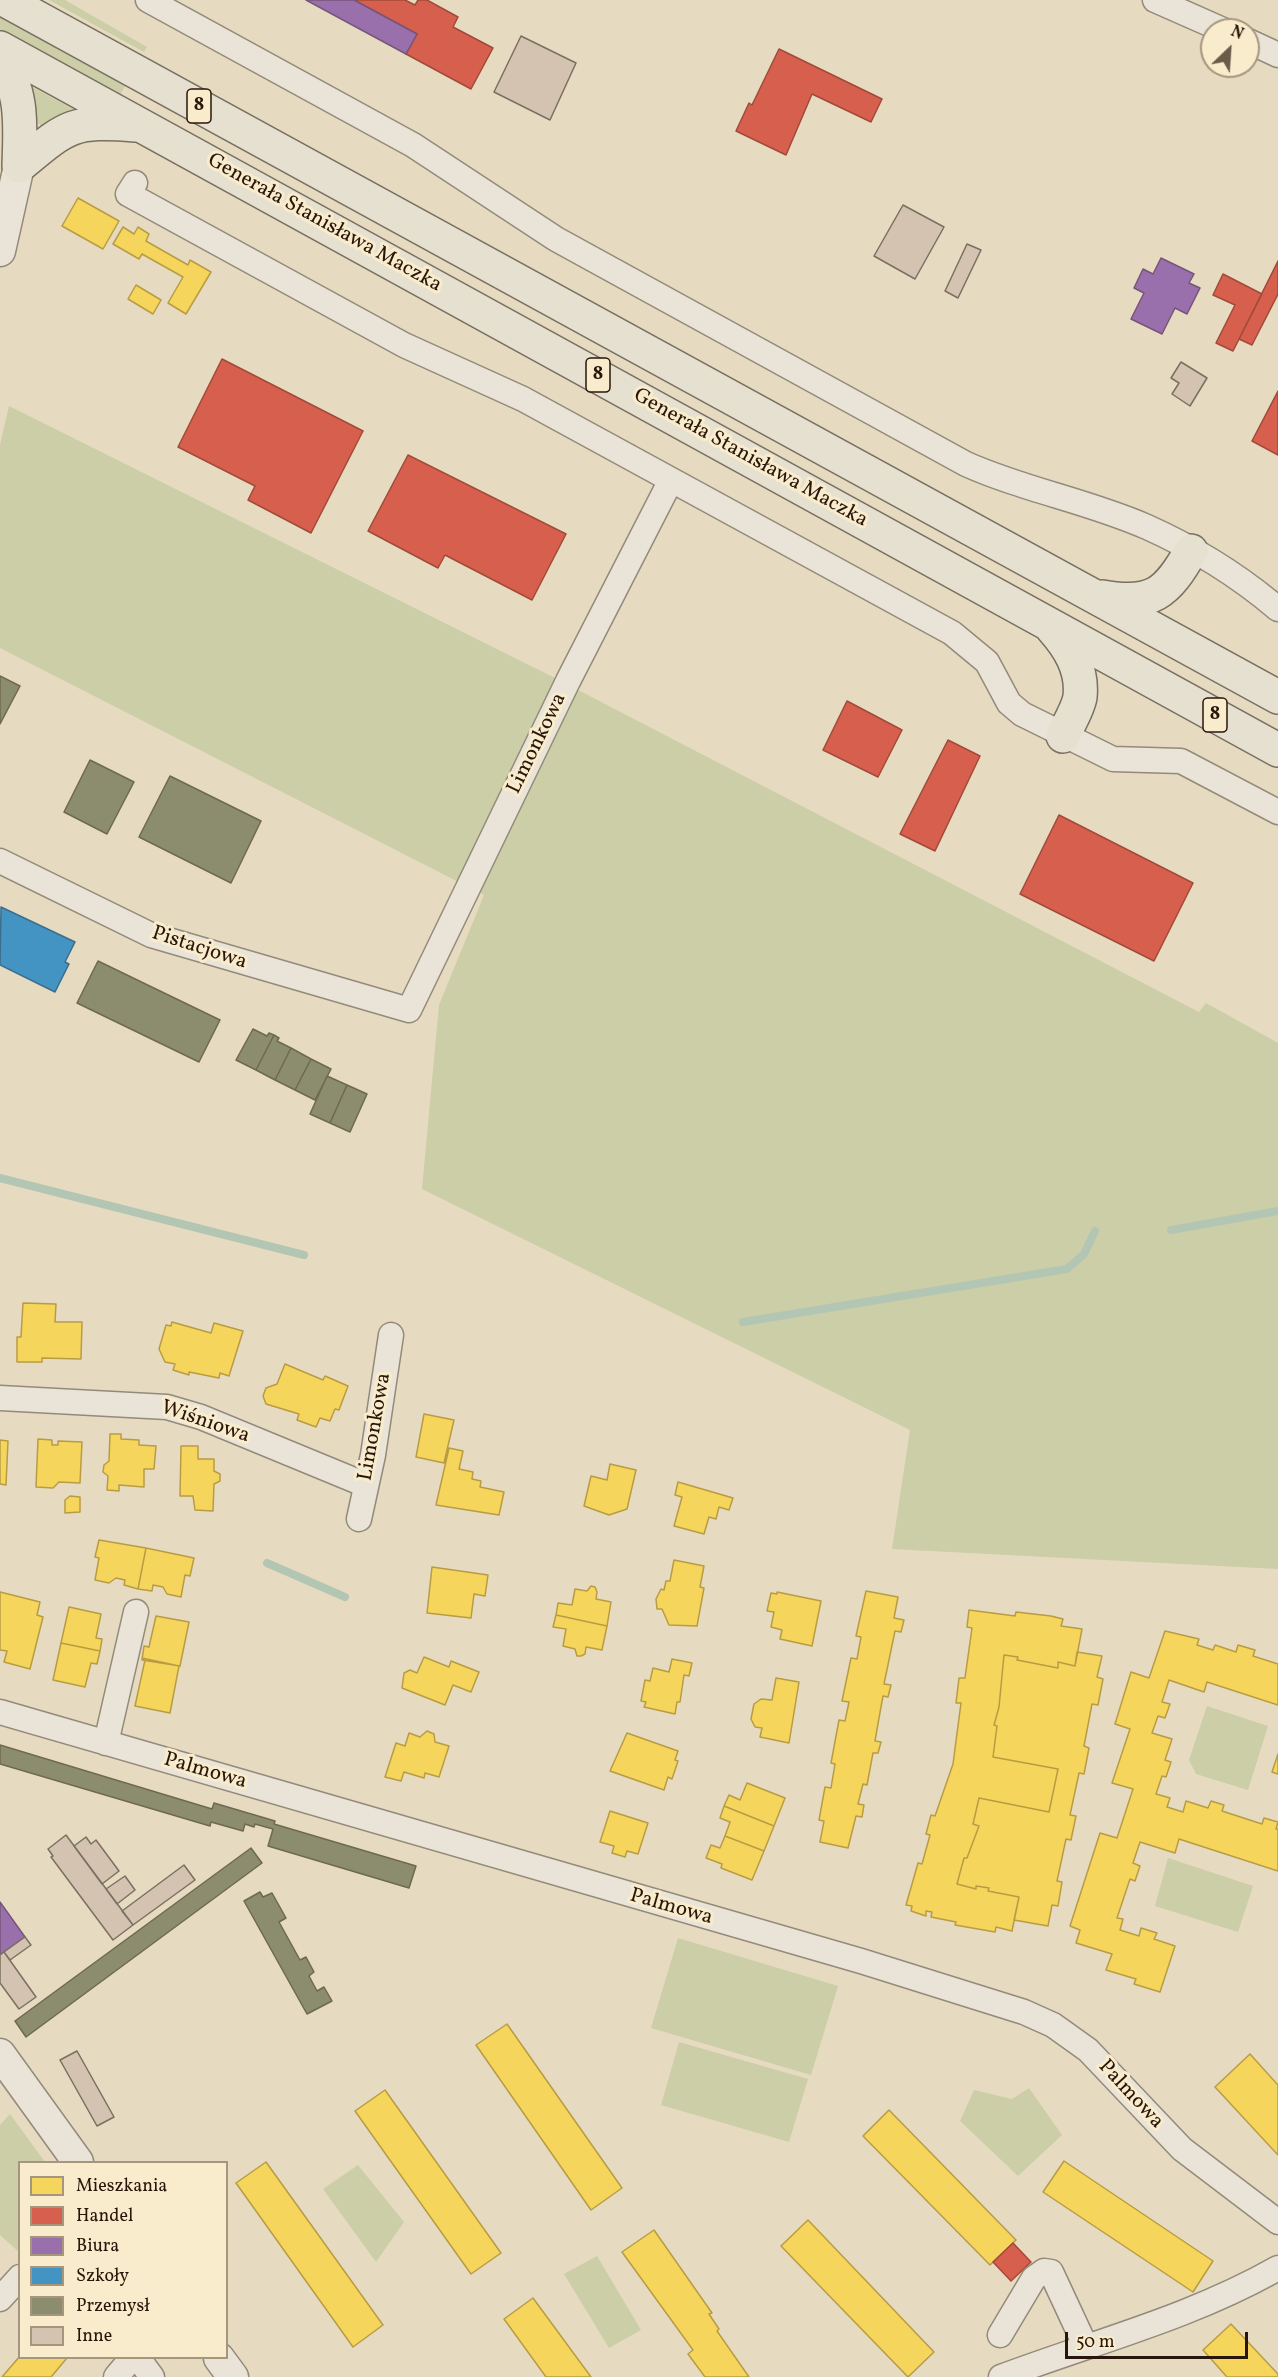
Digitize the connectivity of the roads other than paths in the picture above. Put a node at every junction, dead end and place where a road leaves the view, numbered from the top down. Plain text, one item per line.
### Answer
1 (5, 0) edge
2 (148, 0) edge
3 (1155, 0) edge
4 (1200, 20) edge
5 (1260, 47) edge
6 (0, 48) edge
7 (1278, 55) edge
8 (0, 59) edge
9 (147, 126) junction
10 (19, 166) junction
11 (135, 183) dead end
12 (0, 251) edge
13 (671, 480) junction
14 (1183, 564) junction
15 (1094, 596) junction
16 (1278, 609) edge
17 (1049, 624) junction
18 (1193, 650) junction
19 (1152, 681) junction
20 (1278, 697) edge
21 (1080, 698) junction
22 (1063, 736) junction
23 (1278, 750) edge
24 (1278, 812) edge
25 (0, 861) edge
26 (409, 1010) joint
27 (391, 1335) dead end
28 (0, 1398) edge
29 (366, 1485) junction
30 (359, 1519) dead end
31 (136, 1612) dead end
32 (0, 1712) edge
33 (106, 1743) junction
34 (0, 2054) edge
35 (77, 2161) edge
36 (1278, 2222) edge
37 (1278, 2268) edge
38 (18, 2279) edge
39 (0, 2299) edge
40 (1000, 2335) dead end
41 (1085, 2345) junction
42 (131, 2359) edge
43 (139, 2359) edge
44 (220, 2359) edge
45 (116, 2377) edge
46 (152, 2377) edge
47 (233, 2377) edge
48 (1000, 2377) edge

1 - 15 highway, Generała Stanisława Maczka / 8
2 - 14 street
3 - 4 street
5 - 7 street
6 - 9 highway, Generała Stanisława Maczka / 8
8 - 10 highway
9 - 10 highway
9 - 17 highway, Generała Stanisława Maczka / 8
10 - 12 street
11 - 13 street
13 - 22 street
13 - 26 street, Limonkowa
14 - 15 highway
14 - 16 street
14 - 18 highway
15 - 18 highway, Generała Stanisława Maczka / 8
17 - 19 highway, Generała Stanisława Maczka / 8
17 - 21 highway
18 - 20 highway, Generała Stanisława Maczka / 8
19 - 21 highway
19 - 23 highway, Generała Stanisława Maczka / 8
21 - 22 highway
22 - 24 street
25 - 26 street, Pistacjowa
27 - 29 street, Limonkowa
28 - 29 street, Wiśniowa
29 - 30 street, Limonkowa
31 - 33 street
32 - 33 street, Palmowa
33 - 36 street, Palmowa
34 - 35 street
37 - 41 street
38 - 39 street
40 - 41 street
41 - 48 street
42 - 45 street
43 - 46 street
44 - 47 street

